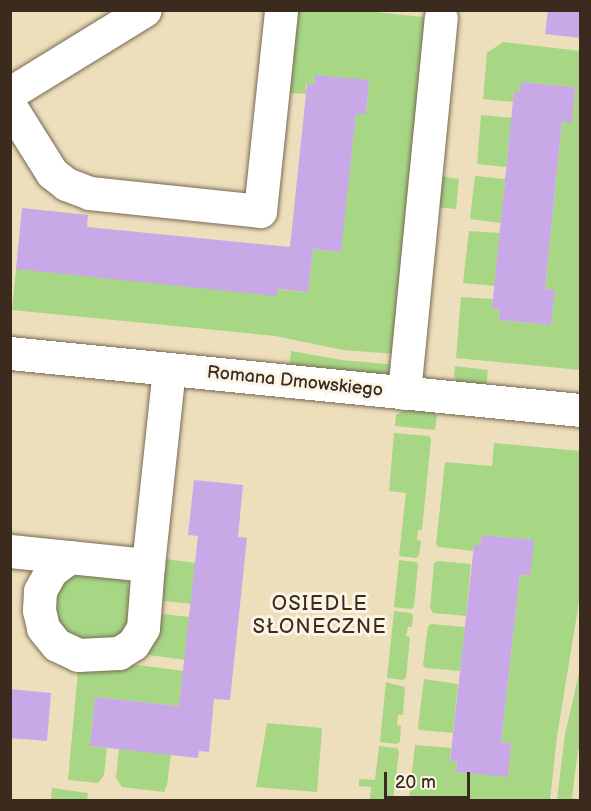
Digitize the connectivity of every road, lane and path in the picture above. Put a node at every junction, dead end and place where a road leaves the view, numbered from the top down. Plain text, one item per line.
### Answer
1 (145, 10) edge
2 (280, 10) edge
3 (441, 18) dead end
4 (10, 93) edge
5 (10, 106) edge
6 (10, 353) edge
7 (169, 369) junction
8 (404, 393) junction
9 (580, 410) edge
10 (10, 551) edge
11 (70, 557) junction
12 (148, 565) junction

1 - 4 street
2 - 5 street
3 - 8 street
6 - 7 street, Romana Dmowskiego
7 - 8 street, Romana Dmowskiego
7 - 12 street
8 - 9 street, Romana Dmowskiego
10 - 11 street
11 - 12 street
11 - 12 street

